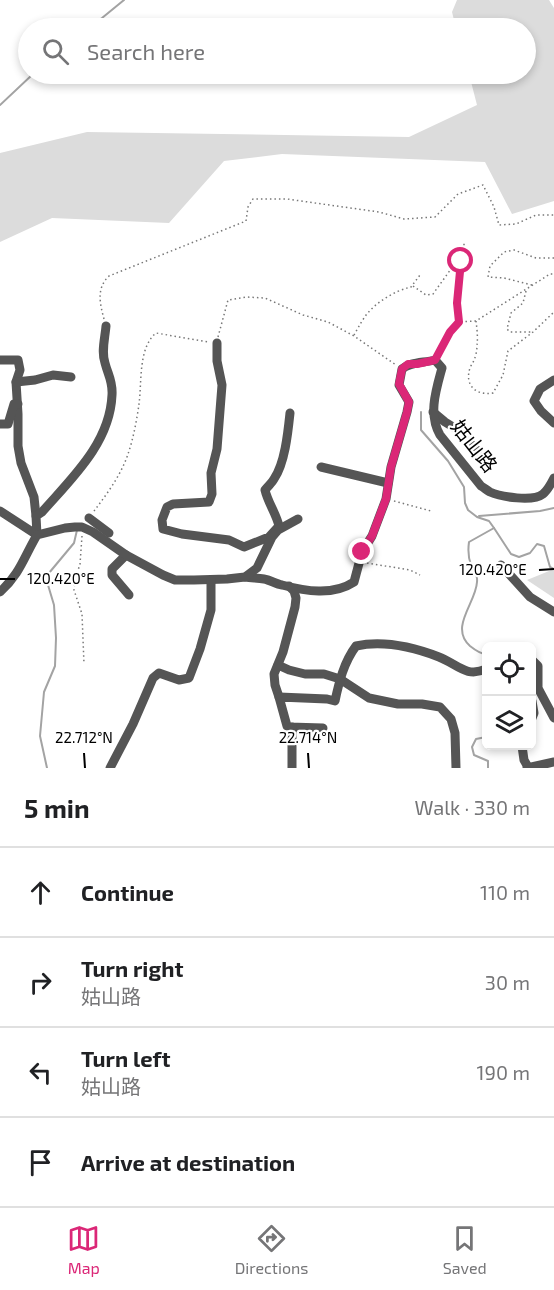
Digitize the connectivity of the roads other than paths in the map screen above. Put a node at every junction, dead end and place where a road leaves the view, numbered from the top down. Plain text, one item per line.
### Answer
1 (106, 326) road end
2 (217, 343) road end
3 (0, 360) edge
4 (71, 377) dead end
5 (554, 380) edge
6 (16, 382) junction
7 (18, 404) junction
8 (433, 412) junction
9 (290, 413) dead end
10 (554, 423) edge
11 (0, 424) edge
12 (488, 462) dead end
13 (321, 467) dead end
14 (554, 478) edge
15 (388, 483) junction
16 (0, 511) edge
17 (36, 516) junction
18 (89, 518) road end
19 (298, 519) dead end
20 (109, 533) dead end
21 (37, 535) junction
22 (126, 555) junction
23 (501, 565) dead end
24 (245, 577) junction
25 (211, 580) junction
26 (289, 586) junction
27 (0, 592) edge
28 (129, 595) dead end
29 (554, 612) edge
30 (536, 664) edge
31 (278, 665) junction
32 (482, 670) edge
33 (340, 679) junction
34 (279, 697) junction
35 (335, 701) junction
36 (332, 712) dead end
37 (554, 718) edge
38 (292, 727) junction
39 (323, 728) dead end
40 (523, 750) edge
41 (554, 762) edge
42 (110, 768) edge
43 (292, 768) edge
44 (456, 768) edge
45 (527, 768) edge

1 - 17 street
2 - 9 street
3 - 6 street
4 - 6 street
5 - 10 street
6 - 7 street
7 - 11 street
7 - 17 street
8 - 12 street
8 - 14 street, 姑山路
8 - 15 street, 姑山路
13 - 15 street
15 - 26 street
16 - 21 street
17 - 21 street
18 - 20 street
19 - 24 street
21 - 22 street
21 - 27 street
22 - 25 street
22 - 28 street
23 - 29 street
24 - 25 street
24 - 26 street
25 - 42 street
26 - 31 street
30 - 37 street
31 - 33 street
31 - 34 street
32 - 33 street
33 - 35 street
33 - 44 street
34 - 35 street
34 - 38 street
35 - 36 street
38 - 39 street
38 - 43 street
40 - 45 street
41 - 45 street

